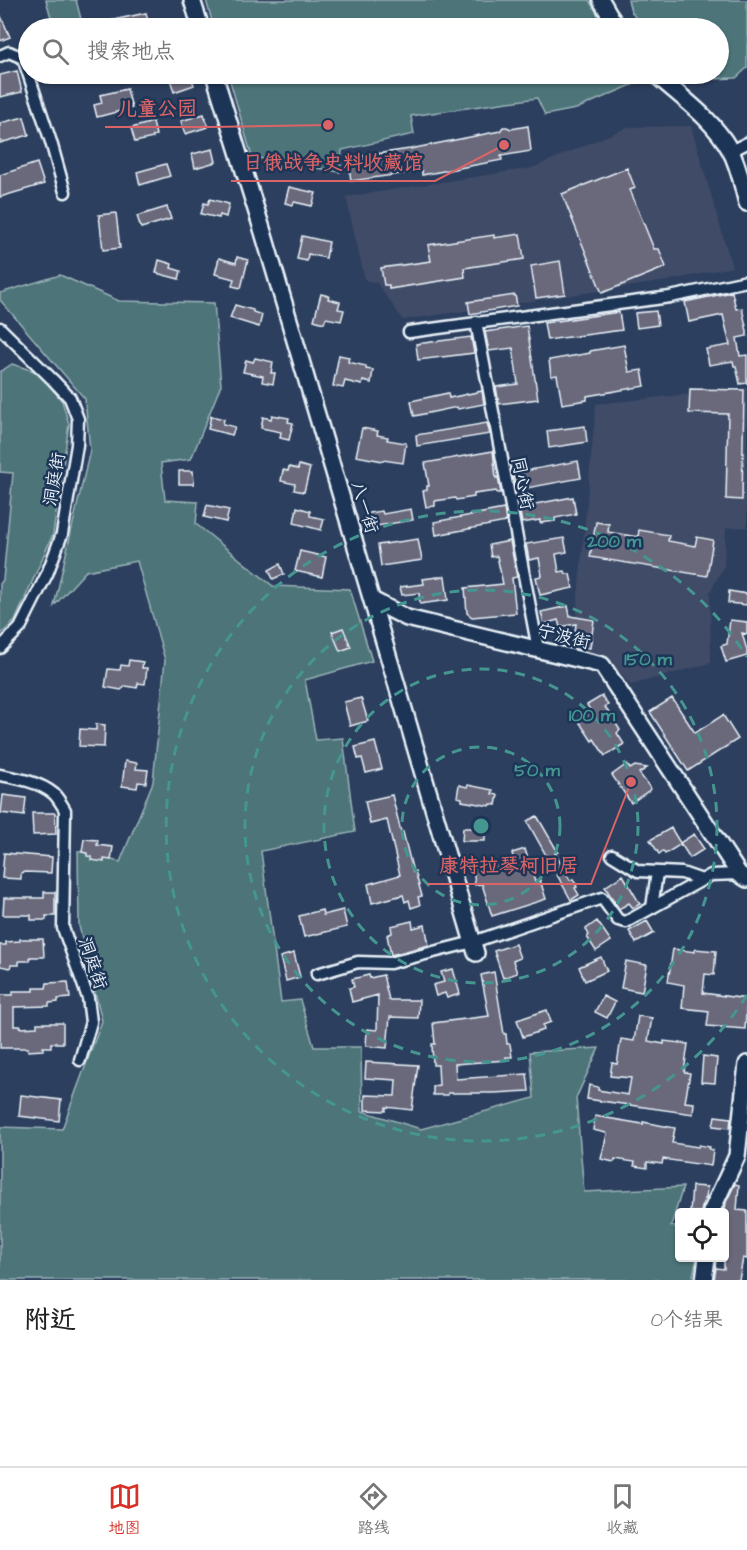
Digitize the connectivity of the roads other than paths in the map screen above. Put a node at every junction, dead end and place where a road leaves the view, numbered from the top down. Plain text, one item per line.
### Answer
1 (192, 0) edge
2 (601, 0) edge
3 (198, 18) edge
4 (611, 18) edge
5 (0, 56) edge
6 (18, 56) edge
7 (32, 84) edge
8 (217, 84) edge
9 (666, 84) edge
10 (747, 143) edge
11 (731, 151) junction
12 (64, 192) dead end
13 (747, 203) edge
14 (747, 281) edge
15 (476, 322) junction
16 (0, 328) edge
17 (409, 332) dead end
18 (372, 600) junction
19 (0, 648) edge
20 (538, 650) junction
21 (0, 775) edge
22 (612, 855) dead end
23 (657, 872) junction
24 (743, 877) edge
25 (702, 880) junction
26 (652, 908) junction
27 (474, 947) junction
28 (316, 974) dead end
29 (80, 1060) dead end
30 (747, 1064) edge
31 (713, 1208) edge
32 (706, 1262) edge
33 (704, 1280) edge

1 - 3 street
2 - 4 street
5 - 6 street
7 - 12 street
8 - 18 street, 八一街
9 - 11 street
10 - 11 street
11 - 13 street
14 - 15 street
15 - 17 street
15 - 20 street, 同心街
16 - 19 street, 洞庭街
18 - 20 street, 宁波街
18 - 27 street, 八一街
20 - 24 street, 宁波街
21 - 29 street, 洞庭街
22 - 23 street
23 - 25 street
23 - 26 street
24 - 25 street
25 - 26 street
26 - 27 street
27 - 28 street
30 - 31 street
32 - 33 street

